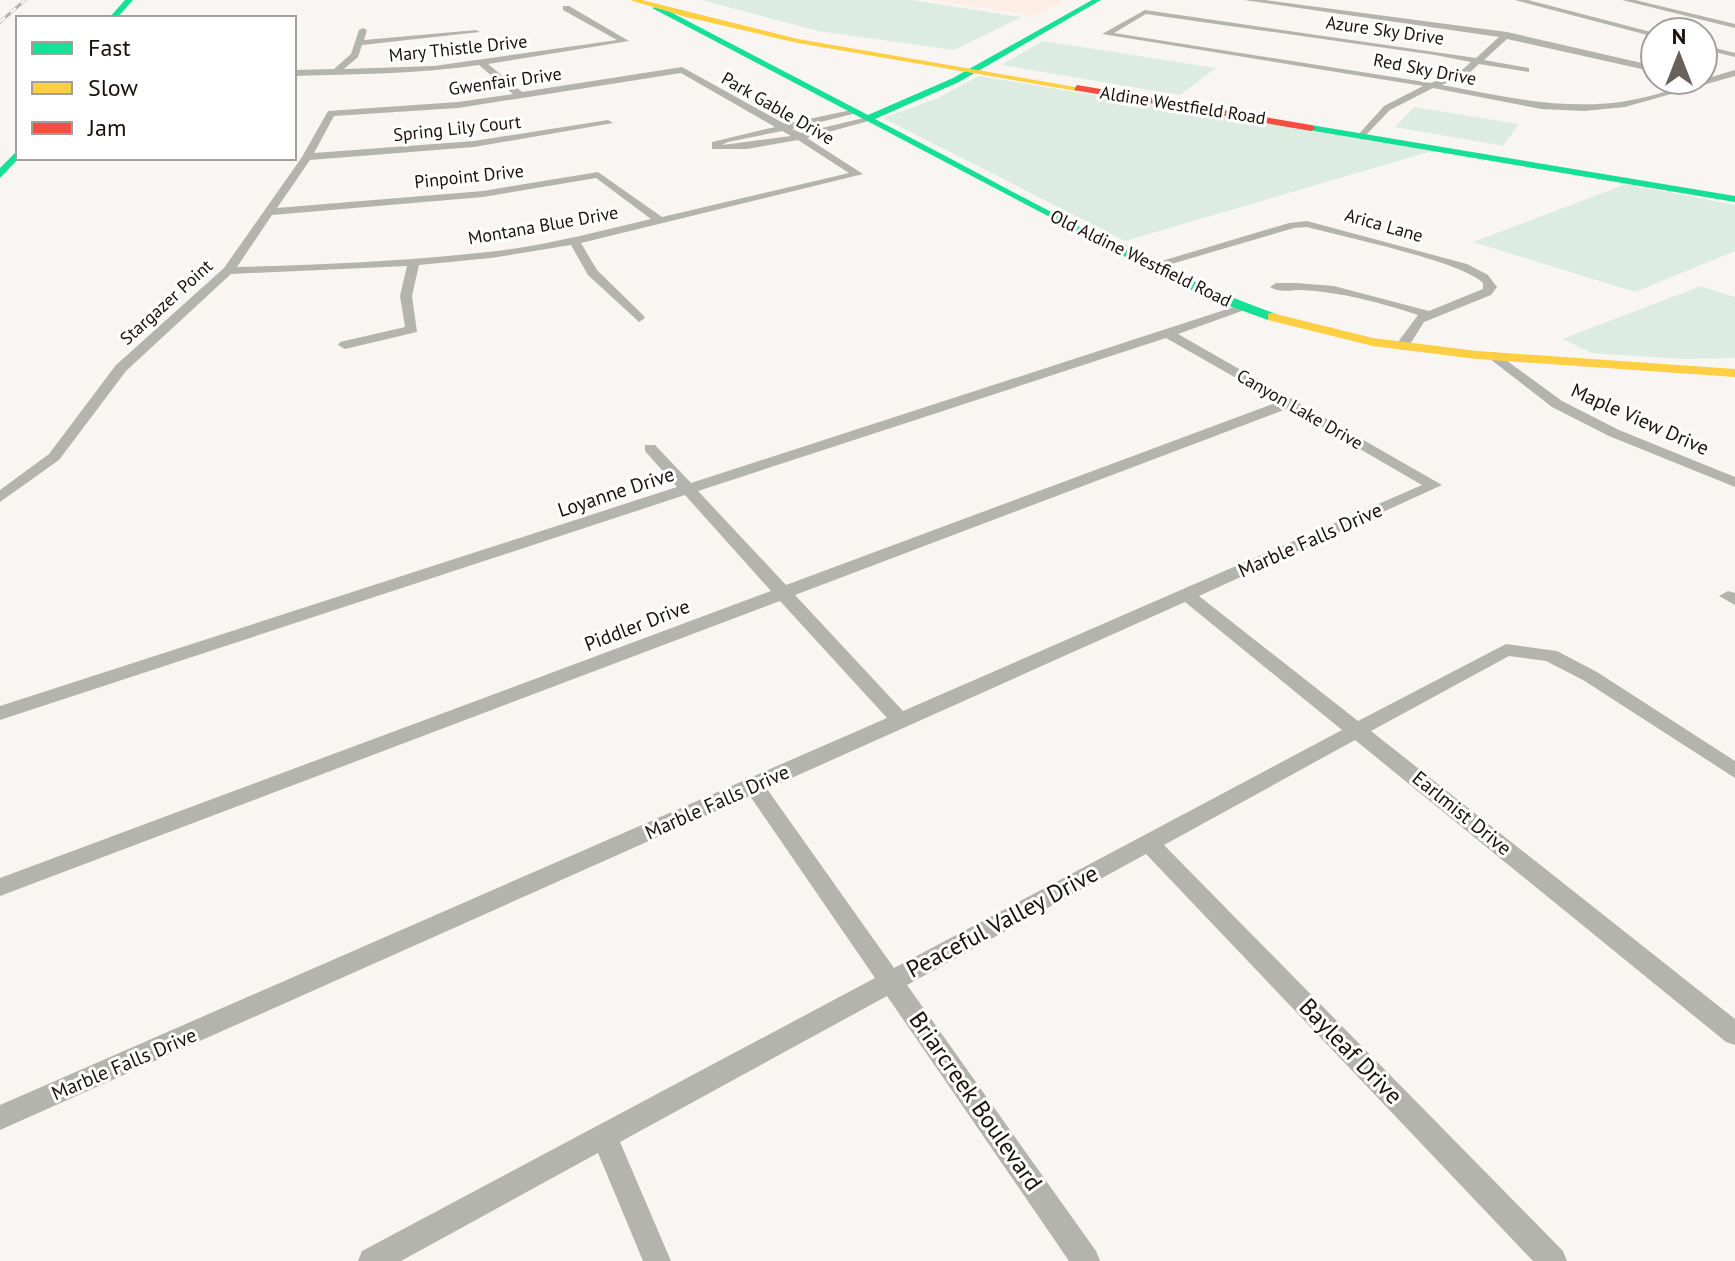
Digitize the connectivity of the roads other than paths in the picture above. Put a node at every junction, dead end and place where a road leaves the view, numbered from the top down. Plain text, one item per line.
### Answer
1 (129, 0) edge
2 (149, 0) edge
3 (634, 0) edge
4 (1076, 0) edge
5 (1097, 0) edge
6 (1248, 0) edge
7 (1312, 0) edge
8 (1519, 0) edge
9 (1626, 0) edge
10 (658, 4) edge
11 (1304, 7) junction
12 (566, 8) dead end
13 (1561, 11) junction
14 (1544, 14) dead end
15 (115, 16) edge
16 (135, 16) edge
17 (1057, 16) junction
18 (1694, 16) edge
19 (742, 27) junction
20 (363, 30) dead end
21 (1639, 31) edge
22 (476, 32) dead end
23 (1106, 34) joint
24 (1507, 34) junction
25 (716, 40) junction
26 (359, 43) junction
27 (1478, 60) junction
28 (483, 64) junction
29 (1639, 65) edge
30 (969, 67) junction
31 (682, 70) joint
32 (1526, 70) dead end
33 (296, 73) edge
34 (335, 73) junction
35 (1435, 86) junction
36 (520, 95) junction
37 (1651, 96) edge
38 (1598, 107) junction
39 (331, 113) joint
40 (862, 115) junction
41 (1613, 117) dead end
42 (608, 123) dead end
43 (784, 128) junction
44 (1365, 132) junction
45 (798, 136) junction
46 (9, 146) edge
47 (307, 157) junction
48 (858, 174) joint
49 (0, 175) edge
50 (1664, 182) junction
51 (1735, 191) edge
52 (1735, 199) edge
53 (268, 212) junction
54 (659, 220) junction
55 (574, 241) junction
56 (414, 263) junction
57 (1151, 266) junction
58 (228, 271) junction
59 (1276, 287) dead end
60 (1244, 308) junction
61 (1427, 314) junction
62 (639, 318) dead end
63 (1167, 333) junction
64 (345, 345) dead end
65 (1402, 346) junction
66 (1495, 356) junction
67 (1735, 373) edge
68 (1289, 403) junction
69 (650, 448) dead end
70 (1735, 482) edge
71 (1434, 485) joint
72 (687, 490) junction
73 (0, 497) edge
74 (783, 593) junction
75 (1186, 594) junction
76 (0, 713) edge
77 (901, 721) junction
78 (1357, 729) junction
79 (1735, 771) edge
80 (754, 786) junction
81 (1148, 842) junction
82 (0, 887) edge
83 (892, 980) junction
84 (1735, 1034) edge
85 (0, 1118) edge
86 (604, 1136) junction
87 (372, 1261) edge
88 (657, 1261) edge
89 (1086, 1261) edge
90 (1553, 1261) edge

1 - 15 main road
2 - 16 main road
3 - 10 main road, Aldine Westfield Road
4 - 17 main road
5 - 17 main road
6 - 11 street
7 - 11 street
8 - 13 street
9 - 18 street
10 - 19 main road, Aldine Westfield Road
10 - 25 main road, Old Aldine Westfield Road
11 - 24 street
12 - 28 street, Mary Thistle Drive
13 - 14 street
13 - 21 street
17 - 30 main road
19 - 25 main road
19 - 30 main road, Aldine Westfield Road
20 - 26 street
22 - 26 street
23 - 27 street, Azure Sky Drive
23 - 35 street, Red Sky Drive
24 - 27 street
24 - 29 street
25 - 40 main road, Old Aldine Westfield Road
26 - 34 street
27 - 32 street, Azure Sky Drive
27 - 35 street
28 - 34 street, Mary Thistle Drive
28 - 36 street
30 - 40 main road
30 - 44 main road, Aldine Westfield Road
31 - 36 street, Gwenfair Drive
31 - 43 street, Park Gable Drive
33 - 34 street, Mary Thistle Drive
35 - 38 street, Red Sky Drive
35 - 44 street
36 - 39 street, Gwenfair Drive
37 - 38 street, Red Sky Drive
38 - 41 street
39 - 47 street, Stargazer Point
40 - 43 street
40 - 45 street
40 - 57 main road, Old Aldine Westfield Road
42 - 47 street, Spring Lily Court
43 - 45 street, Park Gable Drive
43 - 45 street
44 - 50 main road, Aldine Westfield Road
45 - 48 street, Park Gable Drive
46 - 49 main road
47 - 53 street, Stargazer Point
48 - 54 street, Montana Blue Drive
50 - 51 main road, Aldine Westfield Road
50 - 52 main road, Aldine Westfield Road
53 - 54 street, Pinpoint Drive
53 - 58 street, Stargazer Point
54 - 55 street, Montana Blue Drive
55 - 56 street, Montana Blue Drive
55 - 62 street
56 - 58 street, Montana Blue Drive
56 - 64 street
57 - 60 main road, Old Aldine Westfield Road
57 - 61 street, Arica Lane
58 - 73 street, Stargazer Point
59 - 61 street
60 - 63 street, Loyanne Drive
60 - 65 main road, Old Aldine Westfield Road
61 - 65 street
63 - 68 street, Canyon Lake Drive
63 - 72 street, Loyanne Drive
65 - 66 main road, Old Aldine Westfield Road
66 - 67 main road, Old Aldine Westfield Road
66 - 70 street, Maple View Drive
68 - 71 street, Canyon Lake Drive
68 - 74 street, Piddler Drive
69 - 72 street
71 - 75 street, Marble Falls Drive
72 - 74 street
72 - 76 street, Loyanne Drive
74 - 77 street
74 - 82 street, Piddler Drive
75 - 77 street, Marble Falls Drive
75 - 78 street, Earlmist Drive
77 - 80 street, Marble Falls Drive
78 - 79 street, Peaceful Valley Drive
78 - 81 street, Peaceful Valley Drive
78 - 84 street, Earlmist Drive
80 - 83 street, Briarcreek Boulevard
80 - 85 street, Marble Falls Drive
81 - 83 street, Peaceful Valley Drive
81 - 90 street, Bayleaf Drive
83 - 86 street, Peaceful Valley Drive
83 - 89 street, Briarcreek Boulevard
86 - 87 street, Peaceful Valley Drive
86 - 88 street

